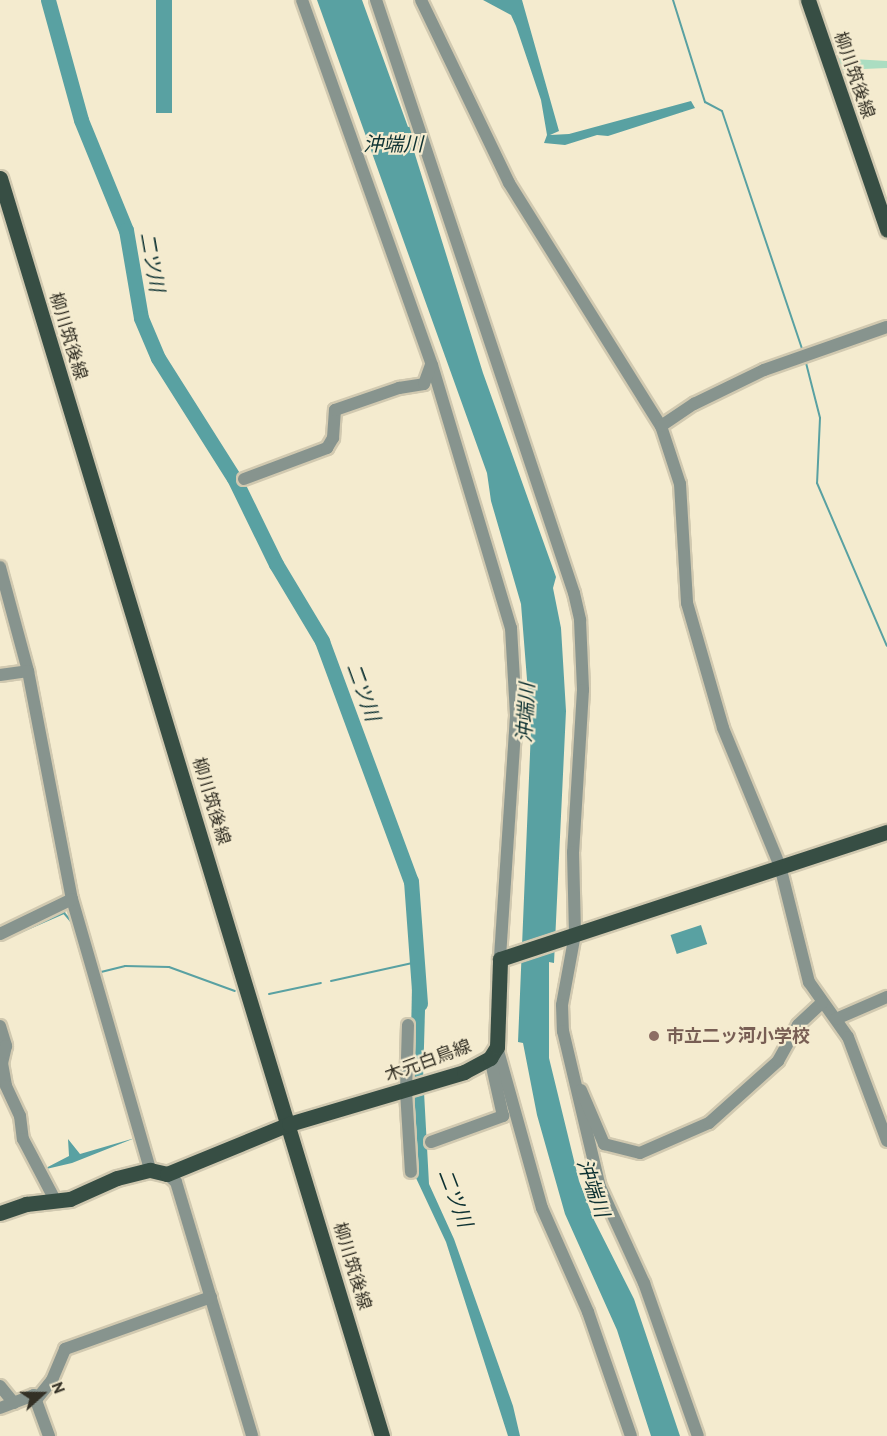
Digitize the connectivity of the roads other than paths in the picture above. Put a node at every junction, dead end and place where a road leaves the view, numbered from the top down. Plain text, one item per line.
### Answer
1 (302, 0) edge
2 (376, 0) edge
3 (421, 0) edge
4 (808, 0) edge
5 (0, 178) edge
6 (887, 230) edge
7 (887, 327) edge
8 (432, 365) junction
9 (661, 426) junction
10 (244, 479) dead end
11 (0, 567) edge
12 (28, 671) junction
13 (0, 675) edge
14 (887, 832) edge
15 (780, 866) junction
16 (72, 899) junction
17 (0, 934) edge
18 (571, 935) junction
19 (504, 958) junction
20 (887, 997) edge
21 (828, 1011) junction
22 (408, 1025) dead end
23 (0, 1026) edge
24 (493, 1053) junction
25 (570, 1062) junction
26 (407, 1091) junction
27 (289, 1124) junction
28 (887, 1141) edge
29 (431, 1142) dead end
30 (150, 1170) junction
31 (411, 1172) dead end
32 (167, 1174) junction
33 (55, 1200) junction
34 (0, 1213) edge
35 (211, 1297) junction
36 (0, 1386) edge
37 (36, 1400) junction
38 (14, 1403) junction
39 (0, 1408) edge
40 (49, 1436) edge
41 (252, 1436) edge
42 (382, 1436) edge
43 (631, 1436) edge
44 (698, 1436) edge

1 - 8 street
2 - 18 street
3 - 9 street
4 - 6 main road, 柳川筑後線
5 - 27 main road, 柳川筑後線
7 - 9 street
8 - 10 street
8 - 19 street
9 - 15 street
11 - 12 street
12 - 13 street
12 - 16 street
14 - 15 main road
15 - 18 main road
15 - 21 street
16 - 17 street
16 - 30 street
18 - 19 main road
18 - 25 street
19 - 24 main road, 木元白鳥線
20 - 21 street
21 - 25 street
21 - 28 street
22 - 26 street
23 - 33 street
24 - 26 main road, 木元白鳥線
24 - 29 street
24 - 43 street
25 - 44 street
26 - 27 main road, 木元白鳥線
26 - 31 street
27 - 32 main road, 木元白鳥線
27 - 42 main road, 柳川筑後線
30 - 32 main road
30 - 33 main road
32 - 35 street
33 - 34 main road
35 - 37 street
35 - 41 street
36 - 38 street
37 - 38 street
37 - 40 street
38 - 39 street

